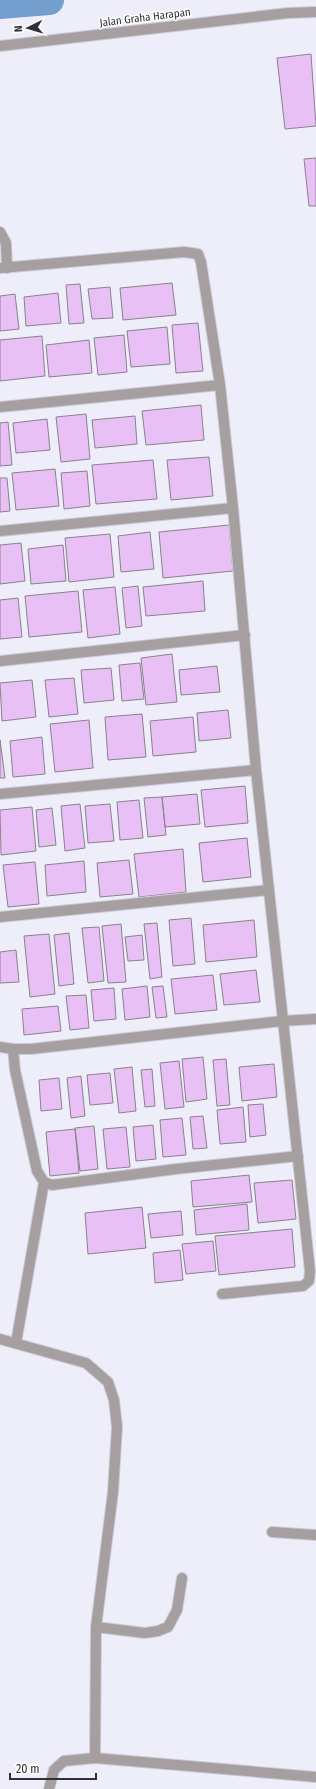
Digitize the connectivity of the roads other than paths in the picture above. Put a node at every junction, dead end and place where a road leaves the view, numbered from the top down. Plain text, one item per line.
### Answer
1 (316, 12) edge
2 (0, 46) edge
3 (0, 232) edge
4 (4, 268) edge
5 (220, 385) junction
6 (0, 407) edge
7 (233, 508) junction
8 (0, 531) edge
9 (245, 635) junction
10 (0, 661) edge
11 (256, 770) junction
12 (0, 794) edge
13 (269, 890) junction
14 (0, 917) edge
15 (316, 1019) edge
16 (282, 1021) junction
17 (0, 1047) edge
18 (13, 1049) junction
19 (298, 1156) junction
20 (44, 1182) junction
21 (222, 1294) dead end
22 (0, 1339) edge
23 (16, 1343) junction
24 (272, 1532) dead end
25 (316, 1535) edge
26 (182, 1578) dead end
27 (96, 1627) junction
28 (95, 1758) junction
29 (316, 1778) edge
30 (49, 1789) edge

1 - 2 street, Jalan Graha Harapan
3 - 4 street
4 - 5 street
5 - 6 street
5 - 7 street
7 - 8 street
7 - 9 street
9 - 10 street
9 - 11 street
11 - 12 street
11 - 13 street
13 - 14 street
13 - 16 street
15 - 16 street
16 - 18 street
16 - 19 street
17 - 18 street
18 - 20 street
19 - 20 street
19 - 21 street
20 - 23 street
22 - 23 street
23 - 27 street
24 - 25 street
26 - 27 street
27 - 28 street
28 - 29 street
28 - 30 street

